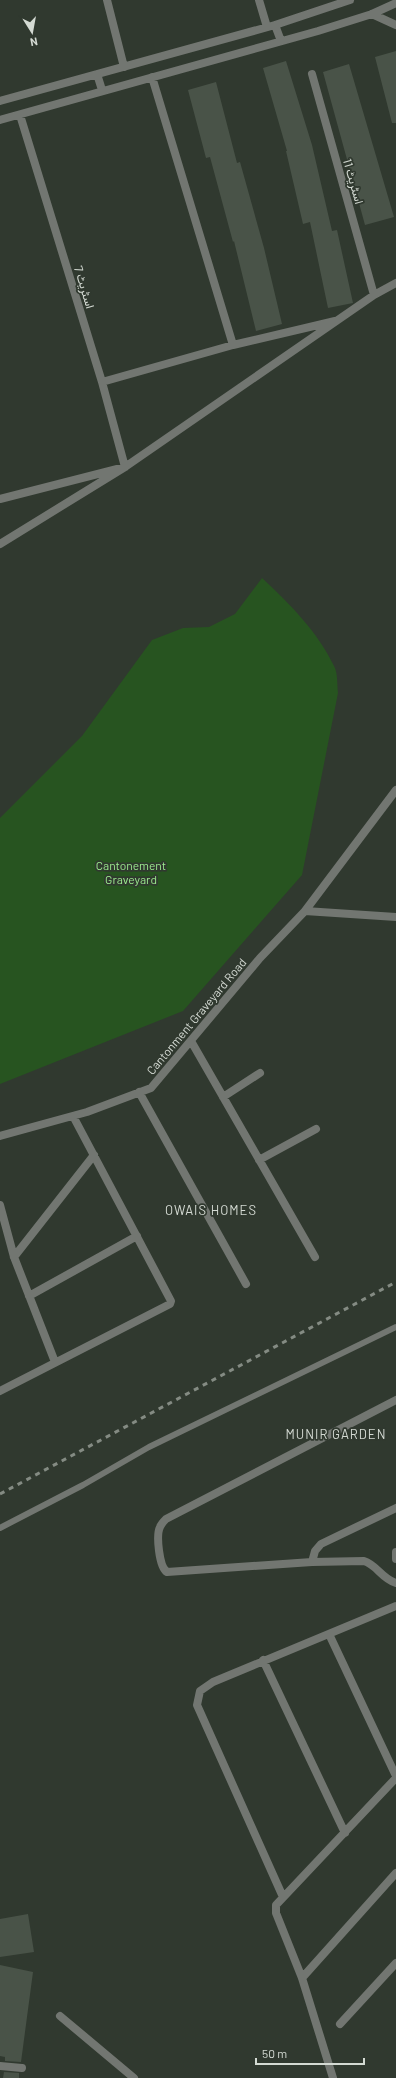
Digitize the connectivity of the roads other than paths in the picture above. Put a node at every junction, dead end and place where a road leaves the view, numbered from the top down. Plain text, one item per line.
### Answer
1 (107, 0) edge
2 (259, 0) edge
3 (350, 0) edge
4 (396, 3) edge
5 (372, 14) junction
6 (275, 25) junction
7 (396, 25) edge
8 (267, 27) junction
9 (281, 41) junction
10 (124, 67) junction
11 (97, 74) junction
12 (312, 74) dead end
13 (152, 77) junction
14 (102, 90) junction
15 (0, 101) edge
16 (20, 115) junction
17 (0, 120) edge
18 (396, 283) edge
19 (374, 295) junction
20 (340, 319) junction
21 (234, 345) junction
22 (102, 382) junction
23 (125, 467) junction
24 (0, 499) edge
25 (0, 544) edge
26 (396, 790) edge
27 (305, 911) junction
28 (396, 917) edge
29 (191, 1041) junction
30 (260, 1072) dead end
31 (139, 1092) junction
32 (223, 1097) junction
33 (73, 1116) junction
34 (316, 1129) dead end
35 (0, 1136) edge
36 (94, 1155) junction
37 (259, 1160) junction
38 (0, 1205) edge
39 (137, 1236) junction
40 (14, 1257) junction
41 (315, 1257) dead end
42 (246, 1284) dead end
43 (30, 1296) junction
44 (396, 1327) edge
45 (55, 1362) junction
46 (0, 1391) edge
47 (396, 1400) edge
48 (396, 1508) edge
49 (0, 1528) edge
50 (396, 1552) edge
51 (396, 1559) edge
52 (312, 1562) junction
53 (396, 1583) edge
54 (396, 1606) edge
55 (329, 1634) junction
56 (263, 1660) junction
57 (396, 1777) edge
58 (345, 1832) junction
59 (396, 1874) edge
60 (283, 1897) junction
61 (396, 1963) edge
62 (302, 1978) junction
63 (60, 2016) dead end
64 (340, 2024) dead end
65 (0, 2066) edge
66 (22, 2068) dead end
67 (134, 2078) edge
68 (333, 2078) edge

1 - 10 street
2 - 8 street
3 - 6 street
4 - 5 street
5 - 7 street
5 - 9 street
6 - 8 street
6 - 9 street
8 - 10 street
9 - 13 street
10 - 11 street
11 - 14 street
11 - 15 street
12 - 19 street, اسٹریٹ 11
13 - 14 street
13 - 21 street
14 - 16 street
16 - 17 street
16 - 22 street, اسٹریٹ 7
18 - 19 street
19 - 20 street
20 - 21 street
20 - 23 street
21 - 22 street
22 - 23 street, اسٹریٹ 7
23 - 24 street
23 - 25 street
26 - 27 street, Cantonment Graveyard Road
27 - 28 street
27 - 29 street, Cantonment Graveyard Road
29 - 31 street, Cantonment Graveyard Road
29 - 32 street
30 - 32 street
31 - 33 street, Cantonment Graveyard Road
31 - 42 street
32 - 37 street
33 - 35 street, Cantonment Graveyard Road
33 - 36 street
34 - 37 street
36 - 39 street
36 - 40 street
37 - 41 street
38 - 40 street
39 - 43 street
39 - 45 street
40 - 43 street
43 - 45 street
44 - 49 lane
45 - 46 street
47 - 52 street
48 - 52 street
50 - 51 street
52 - 53 street
54 - 55 street
55 - 56 street
55 - 57 street
56 - 58 street
56 - 60 street
57 - 58 street
58 - 60 street
59 - 62 street
60 - 62 street
61 - 64 street
62 - 68 street
63 - 67 street
65 - 66 street

